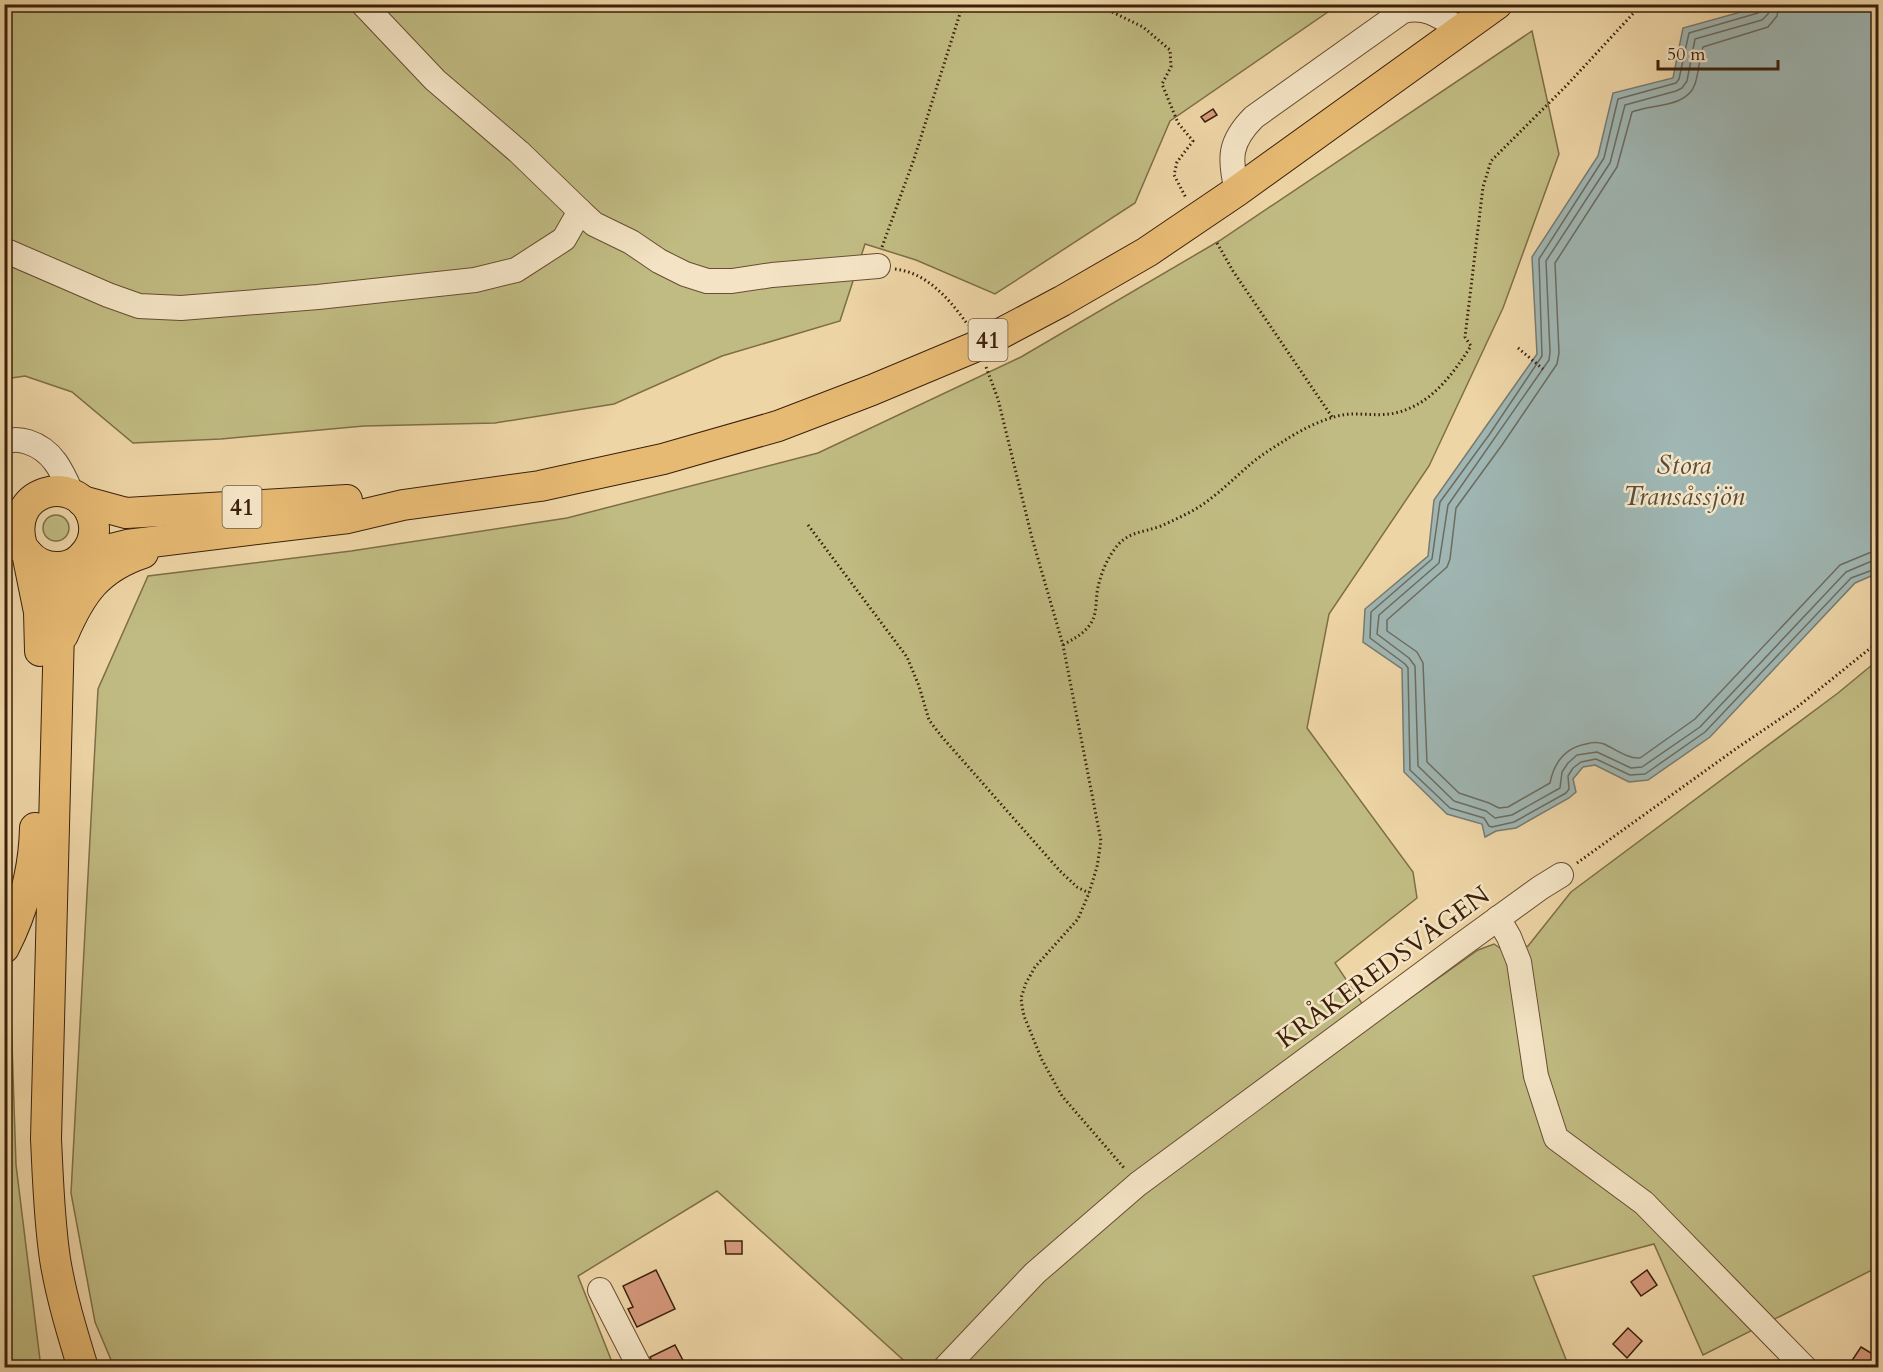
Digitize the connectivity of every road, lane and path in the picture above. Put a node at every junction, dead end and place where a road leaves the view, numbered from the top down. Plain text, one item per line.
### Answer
1 (363, 4) edge
2 (963, 4) edge
3 (1096, 4) edge
4 (1497, 4) edge
5 (1642, 4) edge
6 (1461, 30) junction
7 (1237, 191) junction
8 (1186, 198) dead end
9 (580, 211) junction
10 (1217, 243) dead end
11 (4, 250) edge
12 (889, 268) junction
13 (977, 346) junction
14 (1518, 348) dead end
15 (1543, 369) dead end
16 (1332, 417) junction
17 (4, 442) edge
18 (38, 445) junction
19 (77, 498) junction
20 (24, 502) edge
21 (403, 505) junction
22 (808, 525) dead end
23 (183, 540) junction
24 (18, 548) edge
25 (77, 561) junction
26 (60, 642) junction
27 (1878, 642) edge
28 (1064, 645) junction
29 (1561, 875) joint
30 (1089, 894) junction
31 (1498, 918) junction
32 (4, 948) edge
33 (1138, 1184) junction
34 (600, 1290) dead end
35 (82, 1368) edge
36 (640, 1368) edge
37 (945, 1368) edge
38 (1805, 1368) edge

1 - 9 street
2 - 12 path
3 - 8 path
4 - 6 main road, 41
5 - 16 path
6 - 7 main road, 41
6 - 7 street
7 - 13 main road, 41
9 - 11 street
9 - 12 street
10 - 16 path
12 - 13 path
13 - 21 main road, 41
13 - 28 path
14 - 15 path
16 - 28 path
17 - 18 street
18 - 19 street
18 - 20 street
19 - 20 main road, 41
19 - 21 main road, 41
19 - 25 main road
20 - 24 main road
21 - 23 main road, 41
22 - 30 path
23 - 25 main road, 41
23 - 26 main road
24 - 25 main road, 41
24 - 32 main road
25 - 26 main road
26 - 35 main road
27 - 29 path
28 - 30 path
29 - 31 street, KRÅKEREDSVÄGEN
30 - 33 path
31 - 33 street, KRÅKEREDSVÄGEN
31 - 38 street
33 - 37 street, KRÅKEREDSVÄGEN
34 - 36 street

